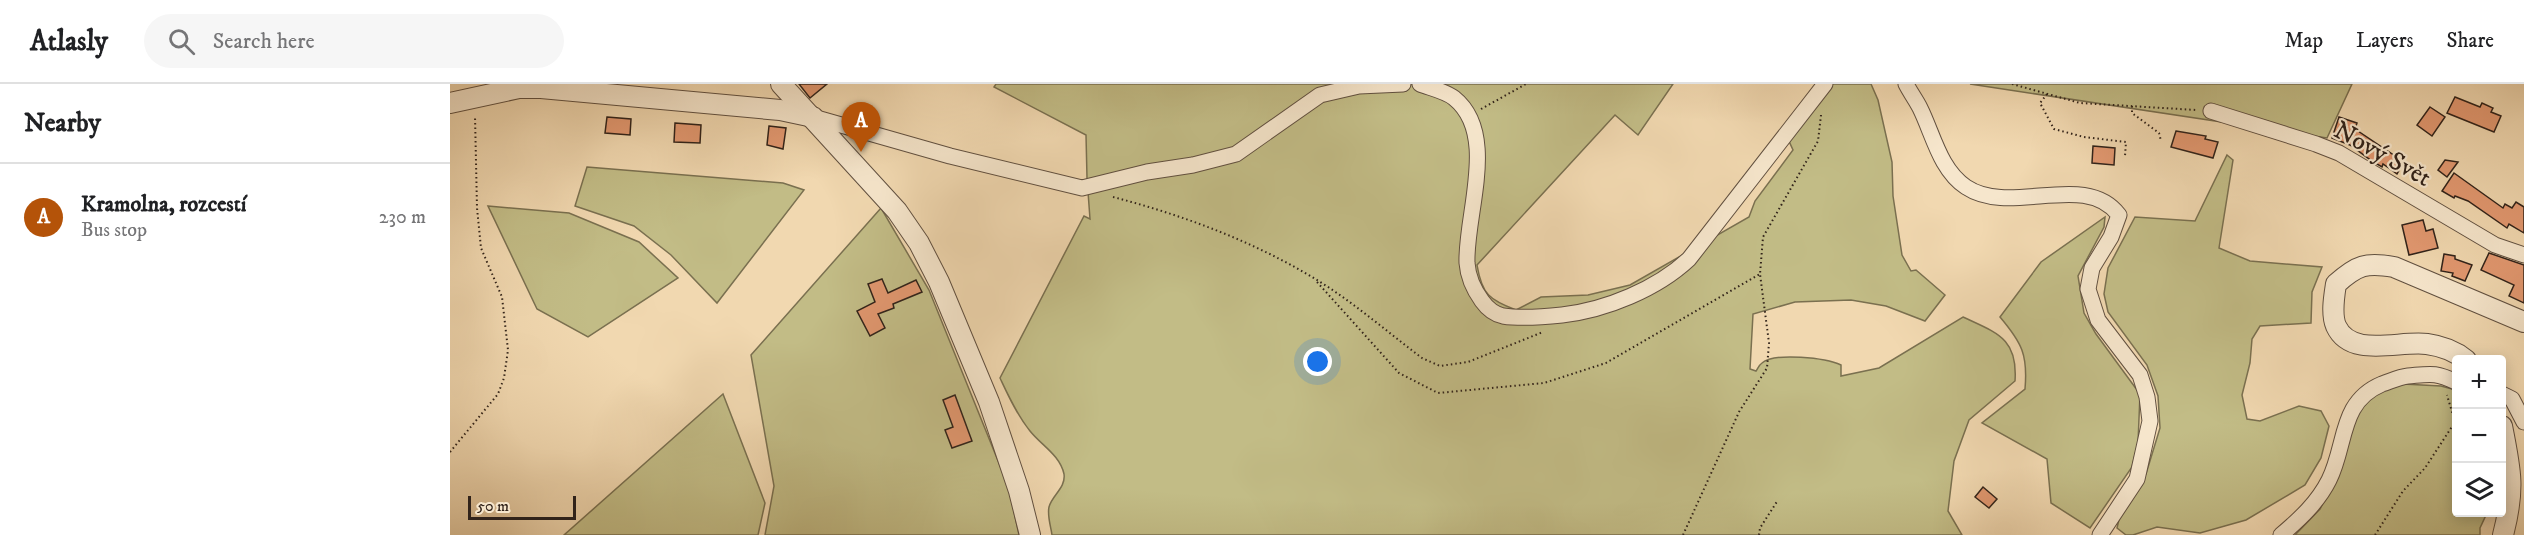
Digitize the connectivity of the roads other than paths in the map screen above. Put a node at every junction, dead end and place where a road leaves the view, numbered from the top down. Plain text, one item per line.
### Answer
1 (781, 84) edge
2 (1403, 84) edge
3 (1420, 84) edge
4 (1905, 84) edge
5 (1822, 88) edge
6 (450, 103) edge
7 (2211, 111) road end
8 (813, 117) junction
9 (2524, 255) edge
10 (2524, 322) edge
11 (2458, 355) edge
12 (2452, 380) edge
13 (2506, 396) edge
14 (2524, 422) edge
15 (2506, 446) edge
16 (1030, 535) edge
17 (2100, 535) edge
18 (2281, 535) edge
19 (2504, 535) edge

1 - 8 street
2 - 8 street
3 - 5 street
4 - 17 street
6 - 8 street
7 - 9 street, Nový Svět
8 - 16 street
10 - 11 street
12 - 18 street
13 - 14 street
15 - 19 street

